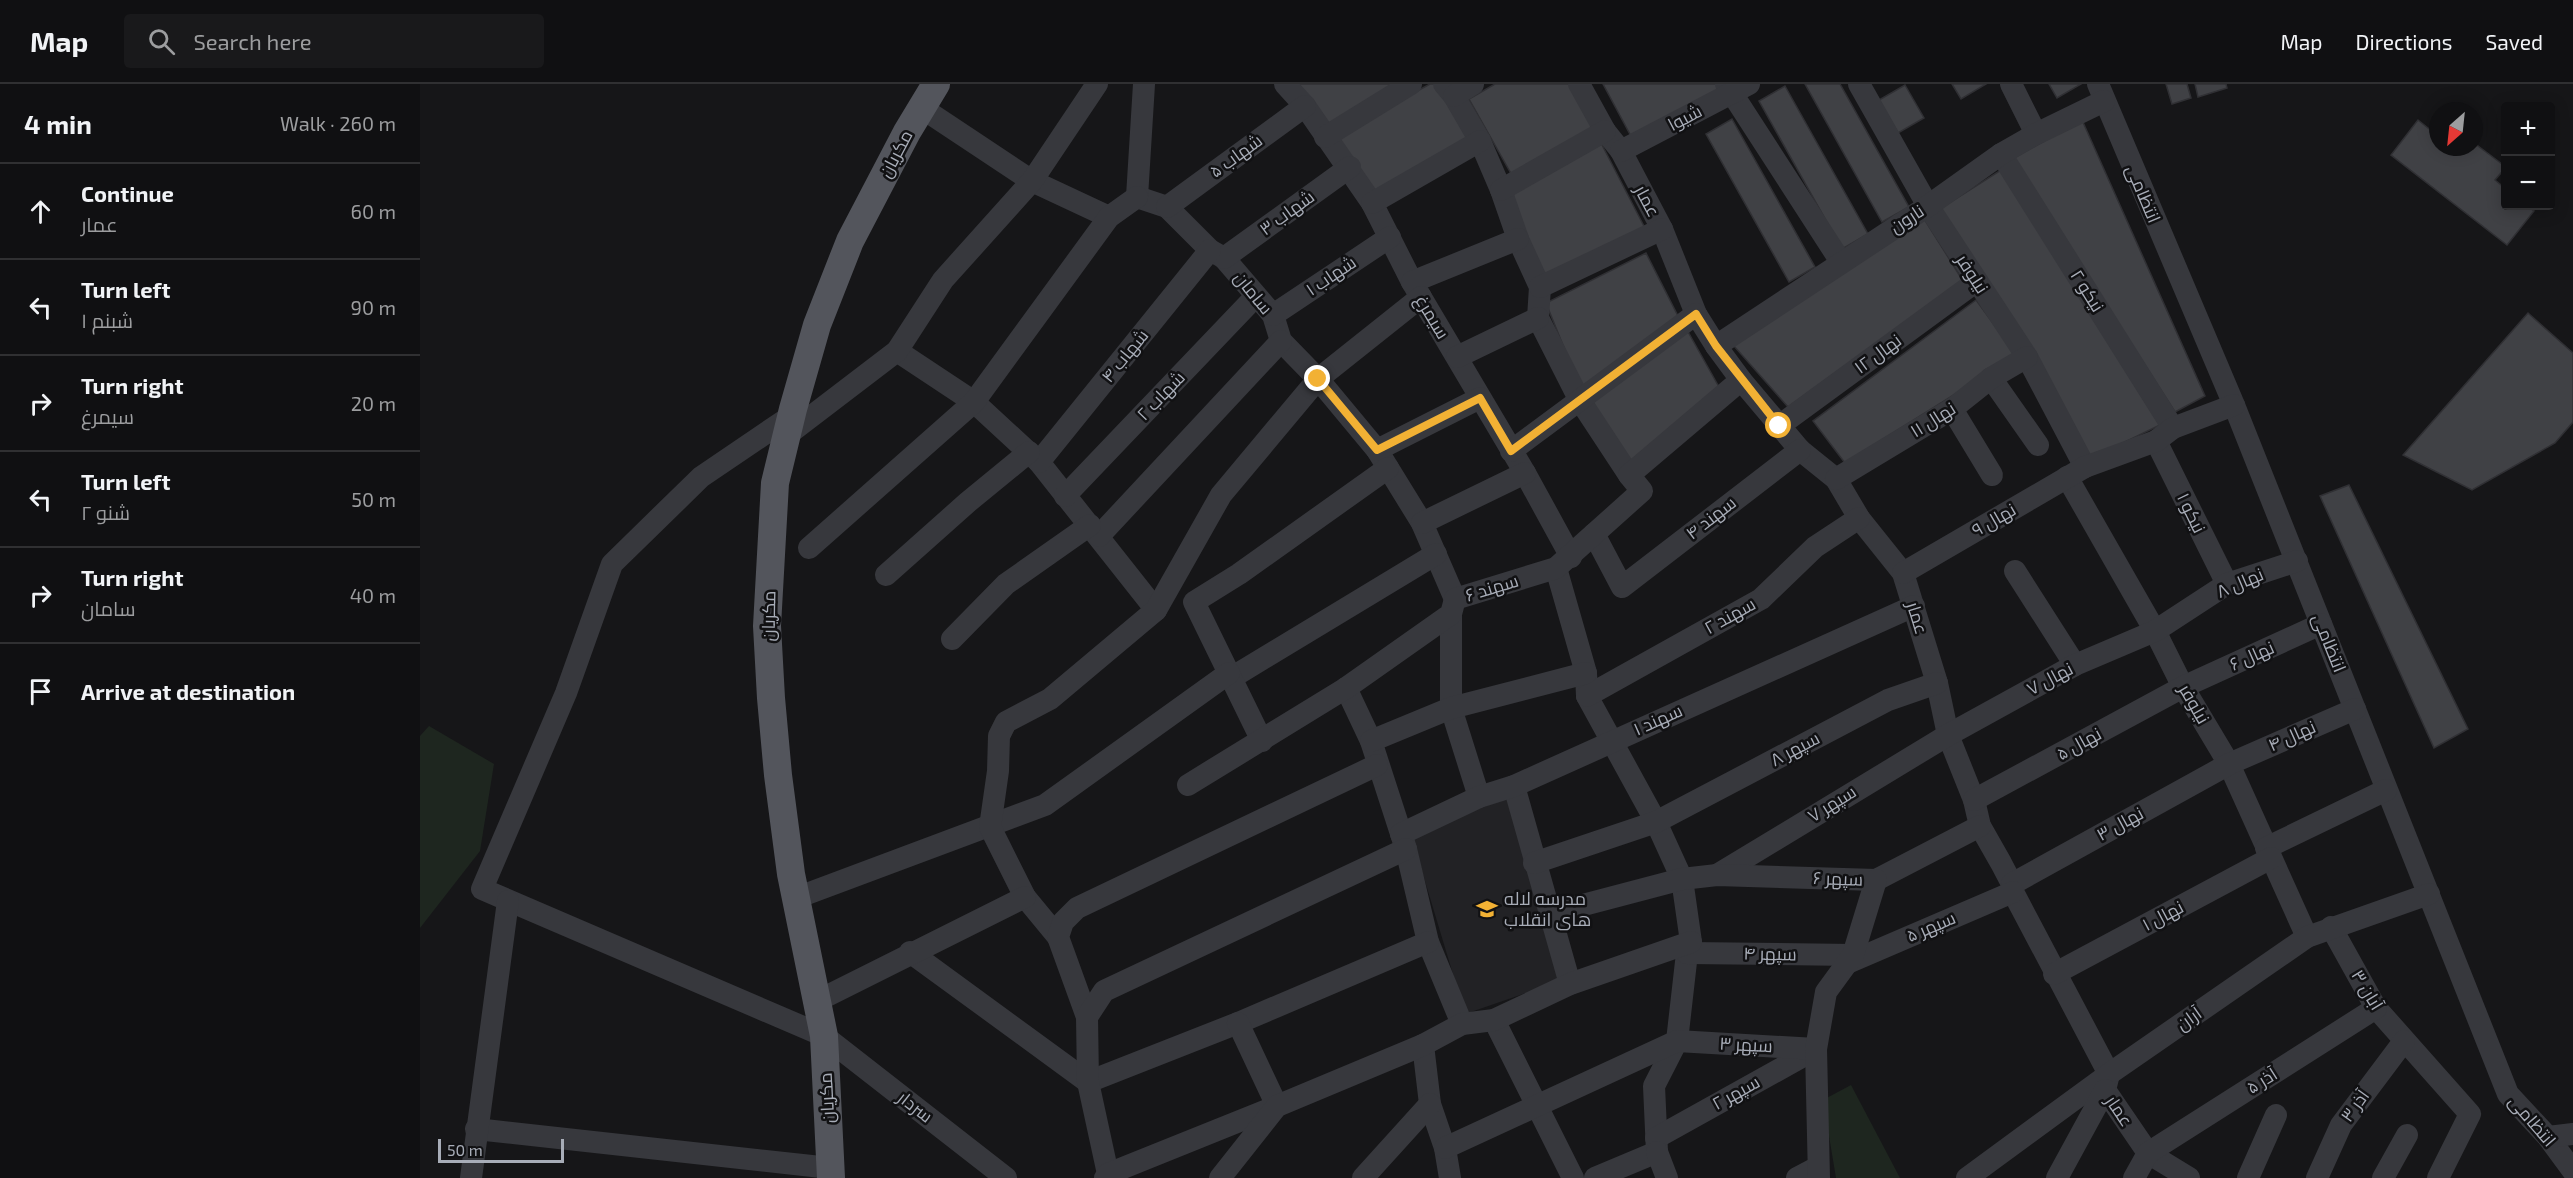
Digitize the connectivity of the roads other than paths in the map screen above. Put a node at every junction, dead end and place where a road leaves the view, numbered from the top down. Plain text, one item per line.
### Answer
1 (936, 84) edge
2 (1097, 84) edge
3 (1144, 84) edge
4 (1285, 84) edge
5 (1411, 84) edge
6 (1473, 84) edge
7 (1579, 84) edge
8 (1859, 84) edge
9 (2011, 84) edge
10 (1735, 87) edge
11 (1449, 90) edge
12 (2101, 93) edge
13 (1305, 106) junction
14 (922, 108) junction
15 (1605, 131) junction
16 (2036, 134) junction
17 (1325, 137) junction
18 (1480, 141) junction
19 (1621, 152) junction
20 (2001, 154) junction
21 (1350, 167) junction
22 (1032, 181) junction
23 (1501, 190) junction
24 (1137, 197) junction
25 (1372, 203) junction
26 (1928, 206) junction
27 (1167, 207) junction
28 (1109, 217) junction
29 (1662, 229) junction
30 (1390, 237) junction
31 (1518, 239) junction
32 (1217, 254) junction
33 (1841, 262) junction
34 (1977, 281) junction
35 (1540, 286) junction
36 (1416, 290) junction
37 (1256, 297) junction
38 (1696, 314) junction
39 (1273, 315) junction
40 (1538, 318) junction
41 (1281, 341) junction
42 (1716, 346) junction
43 (897, 351) junction
44 (1457, 357) junction
45 (2027, 357) junction
46 (1991, 378) junction
47 (1318, 379) junction
48 (1741, 380) junction
49 (1480, 398) junction
50 (1580, 399) junction
51 (974, 402) junction
52 (2234, 405) junction
53 (1952, 409) junction
54 (789, 426) junction
55 (1779, 426) junction
56 (2165, 435) junction
57 (2038, 445) dead end
58 (1800, 450) junction
59 (1511, 451) junction
60 (1034, 457) junction
61 (1383, 459) junction
62 (2076, 472) junction
63 (1525, 473) junction
64 (1629, 475) junction
65 (1992, 475) dead end
66 (1836, 479) junction
67 (1065, 496) junction
68 (1859, 518) junction
69 (1422, 524) junction
70 (1094, 531) junction
71 (1594, 534) junction
72 (809, 548) dead end
73 (1436, 554) junction
74 (2296, 561) junction
75 (1563, 562) junction
76 (2014, 571) dead end
77 (1903, 573) junction
78 (886, 575) dead end
79 (2227, 585) junction
80 (1194, 602) junction
81 (1914, 606) junction
82 (1453, 607) junction
83 (1156, 610) junction
84 (2321, 624) junction
85 (2156, 631) junction
86 (952, 639) dead end
87 (2075, 665) junction
88 (1586, 673) junction
89 (1230, 676) junction
90 (1937, 683) junction
91 (2183, 687) junction
92 (1346, 688) junction
93 (1587, 696) junction
94 (1451, 708) junction
95 (2355, 709) junction
96 (1948, 735) junction
97 (1262, 741) junction
98 (1371, 741) junction
99 (1610, 741) junction
100 (2229, 764) junction
101 (1377, 765) junction
102 (1197, 780) dead end
103 (1514, 786) junction
104 (2386, 790) junction
105 (1479, 797) junction
106 (1974, 800) junction
107 (1656, 822) junction
108 (1980, 825) junction
109 (990, 827) junction
110 (1404, 841) junction
111 (2268, 853) junction
112 (1534, 863) junction
113 (1717, 875) junction
114 (1682, 879) junction
115 (1876, 880) junction
116 (2012, 888) junction
117 (2429, 894) junction
118 (1025, 897) junction
119 (796, 898) junction
120 (508, 901) junction
121 (1549, 914) junction
122 (2331, 927) junction
123 (1058, 937) junction
124 (2307, 937) junction
125 (1428, 942) junction
126 (1689, 947) junction
127 (911, 952) junction
128 (1852, 959) junction
129 (2054, 974) junction
130 (1570, 984) junction
131 (817, 1001) junction
132 (2376, 1008) junction
133 (1087, 1017) junction
134 (1494, 1020) junction
135 (1238, 1023) junction
136 (1462, 1024) junction
137 (824, 1036) junction
138 (1677, 1041) junction
139 (2407, 1045) junction
140 (1423, 1046) junction
141 (1816, 1049) junction
142 (1088, 1082) junction
143 (2107, 1082) junction
144 (1430, 1104) junction
145 (1277, 1106) junction
146 (1536, 1107) junction
147 (2276, 1115) dead end
148 (476, 1130) junction
149 (2573, 1134) edge
150 (2407, 1135) dead end
151 (2548, 1137) junction
152 (1656, 1145) junction
153 (1445, 1148) junction
154 (2148, 1153) junction
155 (2573, 1171) edge
156 (1819, 1172) edge
157 (831, 1173) edge
158 (994, 1174) edge
159 (1106, 1176) edge
160 (471, 1178) edge
161 (1220, 1178) edge
162 (1363, 1178) edge
163 (1450, 1178) edge
164 (1573, 1178) edge
165 (1595, 1178) edge
166 (1668, 1178) edge
167 (1797, 1178) edge
168 (1967, 1178) edge
169 (2057, 1178) edge
170 (2134, 1178) edge
171 (2189, 1178) edge
172 (2248, 1178) edge
173 (2317, 1178) edge
174 (2383, 1178) edge
175 (2438, 1178) edge

1 - 14 main road, مکریان
2 - 22 street
3 - 24 street
4 - 13 street, سیمرغ
5 - 17 street
6 - 11 street
7 - 15 street, عمار
8 - 26 street, نیلوفر
9 - 16 street
10 - 19 street, شیوا
10 - 33 street
11 - 18 street
12 - 16 street, نارون
12 - 52 street, انتظامی
13 - 17 street, سیمرغ
13 - 27 street, شهاب ۵
14 - 22 street
14 - 54 main road, مکریان
15 - 19 street, عمار
15 - 23 street
16 - 20 street, نارون
17 - 21 street, سیمرغ
18 - 23 street
18 - 25 street
19 - 29 street, عمار
20 - 26 street, نارون
20 - 56 street, نیکو ۲
21 - 25 street, سیمرغ
21 - 32 street, شهاب ۳
22 - 28 street
22 - 43 street
23 - 31 street
24 - 27 street, سامان
24 - 28 street
25 - 30 street, سیمرغ
26 - 33 street, نارون
26 - 34 street, نیلوفر
27 - 32 street, سامان
28 - 51 street
29 - 35 street
29 - 38 street, عمار
30 - 36 street, سیمرغ
30 - 39 street, شهاب ۱
31 - 35 street
31 - 36 street
32 - 37 street, سامان
32 - 60 street, شهاب ۴
33 - 42 street, نارون
34 - 45 street, نیلوفر
34 - 55 street, نهال ۱۲
35 - 40 street
36 - 44 street, سیمرغ
36 - 47 street
37 - 39 street, سامان
37 - 67 street, شهاب ۲
38 - 42 street, عمار
38 - 50 street
39 - 41 street, سامان
40 - 44 street
40 - 50 street
41 - 47 street, سامان
41 - 70 street
42 - 48 street, عمار
43 - 51 street
43 - 54 street
44 - 49 street, سیمرغ
45 - 46 street, نهال ۱۱
45 - 62 street, نیلوفر
46 - 53 street, نهال ۱۱
46 - 57 street
47 - 61 street, سامان
47 - 83 street
48 - 55 street, عمار
48 - 64 street
49 - 59 street, سیمرغ
49 - 61 street
50 - 59 street
50 - 64 street
51 - 60 street
51 - 72 street
52 - 56 street, نهال ۹
52 - 74 street, انتظامی
53 - 65 street
53 - 66 street, نهال ۱۱
54 - 119 main road, مکریان
54 - 120 street, سردار
55 - 58 street, عمار
56 - 62 street, نهال ۹
56 - 79 street, نیکو ۱
58 - 66 street, عمار
58 - 71 street, سهند ۴
59 - 63 street, سیمرغ
60 - 67 street
60 - 78 street, شهاب ۴
61 - 69 street, سامان
61 - 80 street
62 - 77 street, نهال ۹
62 - 85 street, نیلوفر
63 - 69 street
63 - 75 street, سیمرغ
64 - 71 street, سهند ۶
66 - 68 street, عمار
67 - 70 street
68 - 77 street, عمار
68 - 93 street, سهند ۲
69 - 73 street, سامان
70 - 83 street
70 - 86 street
71 - 75 street, سهند ۶
73 - 82 street, سامان
73 - 89 street
74 - 79 street, نهال ۸
74 - 84 street, انتظامی
75 - 82 street, سهند ۶
75 - 88 street, سیمرغ
76 - 87 street
77 - 81 street, عمار
79 - 85 street, نهال ۸
80 - 83 street
80 - 89 street
81 - 90 street, عمار
81 - 99 street, سهند ۱
82 - 92 street, سهند ۶
82 - 94 street
83 - 109 street
84 - 91 street, نهال ۶
84 - 95 street, انتظامی
85 - 87 street, نهال ۷
85 - 91 street, نیلوفر
87 - 96 street, نهال ۷
88 - 93 street, سیمرغ
88 - 94 street
89 - 97 street
89 - 109 street
90 - 96 street, عمار
90 - 107 street, سپهر ۸
91 - 100 street, نیلوفر
91 - 106 street, نهال ۵
92 - 97 street, سهند ۶
92 - 98 street
93 - 99 street
94 - 98 street
94 - 105 street
95 - 100 street, نهال ۴
95 - 104 street, انتظامی
96 - 106 street, عمار
96 - 113 street, سپهر ۷
97 - 102 street, سهند ۶
98 - 101 street
99 - 103 street, سهند ۱
99 - 107 street
100 - 111 street, نیلوفر
100 - 116 street, نهال ۳
101 - 110 street
101 - 123 street
103 - 105 street, سهند ۱
103 - 112 street
104 - 111 street, نهال ۱
104 - 117 street, انتظامی
105 - 110 street, سهند ۱
106 - 108 street, عمار
107 - 112 street, سپهر ۸
107 - 114 street
108 - 115 street, سپهر ۶
108 - 116 street, عمار
109 - 118 street
109 - 119 street
110 - 125 street
110 - 133 street, سهند ۱
111 - 124 street, نیلوفر
111 - 129 street, نهال ۱
112 - 121 street
113 - 114 street, سپهر ۶
113 - 115 street, سپهر ۶
114 - 121 street, سپهر ۶
114 - 126 street
115 - 128 street
116 - 128 street, سپهر ۵
116 - 129 street, عمار
117 - 122 street, آران
117 - 151 street, انتظامی
118 - 123 street
118 - 127 street
119 - 131 main road, مکریان
120 - 137 street, سردار
120 - 148 street
121 - 130 street
122 - 124 street, آران
122 - 132 street, آبان ۳
123 - 133 street
124 - 143 street, آران
125 - 135 street
125 - 136 street
126 - 128 street, سپهر ۴
126 - 130 street
126 - 138 street
127 - 131 street
127 - 142 street
128 - 141 street
129 - 143 street, عمار
130 - 134 street
131 - 137 main road, مکریان
132 - 139 street, آبان ۳
132 - 154 street, آذر ۵
133 - 142 street
134 - 136 street
134 - 146 street
135 - 142 street
135 - 145 street
136 - 140 street
137 - 157 main road, مکریان
137 - 158 street, سردار
138 - 141 street, سپهر ۳
138 - 146 street
138 - 152 street
139 - 173 street, آذر ۳
139 - 175 street, آبان ۳
140 - 144 street
140 - 145 street
141 - 152 street, سپهر ۲
141 - 156 street
142 - 159 street
143 - 154 street, عمار
143 - 168 street, آران
143 - 169 street
144 - 153 street
144 - 162 street
145 - 159 street
145 - 161 street
146 - 153 street
146 - 164 street
147 - 172 street
148 - 157 street
148 - 160 street
149 - 151 street
150 - 174 street
151 - 155 street, انتظامی
152 - 165 street, سپهر ۲
152 - 166 street
153 - 163 street
154 - 170 street
154 - 171 street, عمار
156 - 167 street

